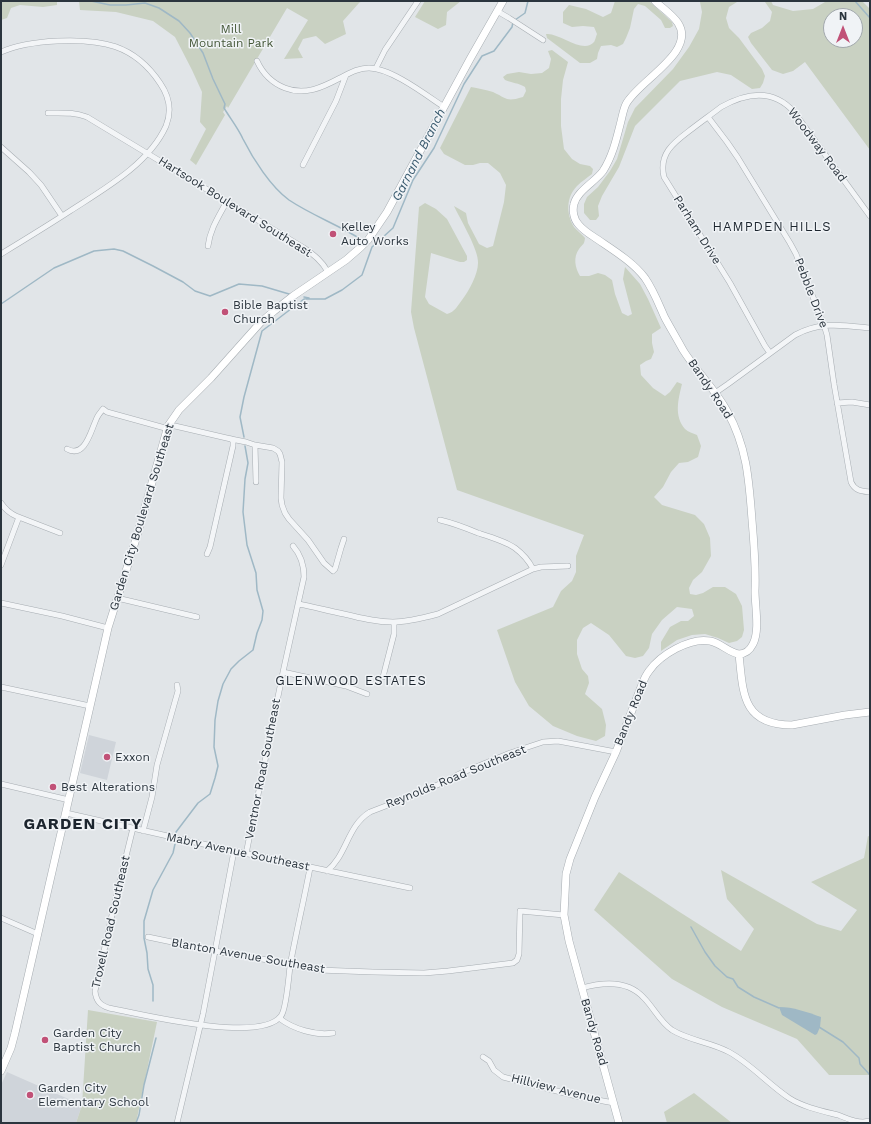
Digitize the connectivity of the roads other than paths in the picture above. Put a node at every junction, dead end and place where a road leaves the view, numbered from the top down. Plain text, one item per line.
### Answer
1 (418, 1) edge
2 (503, 1) edge
3 (655, 1) edge
4 (497, 11) junction
5 (543, 40) dead end
6 (1, 52) edge
7 (257, 61) dead end
8 (376, 68) junction
9 (346, 75) junction
10 (444, 107) junction
11 (48, 113) dead end
12 (708, 117) junction
13 (1, 147) edge
14 (147, 153) junction
15 (303, 166) dead end
16 (227, 201) junction
17 (62, 216) junction
18 (870, 216) edge
19 (208, 246) dead end
20 (1, 254) edge
21 (328, 272) junction
22 (824, 325) junction
23 (870, 328) edge
24 (770, 353) junction
25 (715, 393) junction
26 (837, 403) junction
27 (870, 405) edge
28 (168, 426) junction
29 (231, 439) junction
30 (256, 445) junction
31 (67, 449) dead end
32 (256, 482) dead end
33 (870, 492) edge
34 (1, 503) edge
35 (19, 517) junction
36 (440, 520) dead end
37 (60, 533) dead end
38 (344, 539) dead end
39 (293, 546) dead end
40 (207, 554) dead end
41 (1, 565) edge
42 (568, 566) dead end
43 (533, 569) junction
44 (117, 598) junction
45 (1, 603) edge
46 (299, 604) junction
47 (197, 616) dead end
48 (394, 622) junction
49 (108, 628) junction
50 (739, 654) junction
51 (283, 672) junction
52 (383, 677) dead end
53 (177, 685) dead end
54 (1, 687) edge
55 (367, 694) dead end
56 (90, 706) junction
57 (870, 712) edge
58 (616, 752) junction
59 (1, 784) edge
60 (69, 800) junction
61 (66, 813) junction
62 (133, 828) junction
63 (143, 831) junction
64 (234, 851) junction
65 (246, 854) junction
66 (310, 868) junction
67 (328, 871) junction
68 (410, 888) dead end
69 (564, 915) junction
70 (1, 918) edge
71 (38, 934) junction
72 (148, 937) dead end
73 (215, 951) junction
74 (291, 964) junction
75 (582, 988) junction
76 (279, 1018) junction
77 (200, 1025) junction
78 (333, 1033) dead end
79 (483, 1057) dead end
80 (1, 1071) edge
81 (614, 1103) junction
82 (870, 1121) edge
83 (177, 1123) edge
84 (619, 1123) edge

1 - 8 street
2 - 4 street, Garden City Boulevard Southeast
3 - 25 street, Bandy Road
4 - 5 street
4 - 10 street, Garden City Boulevard Southeast
6 - 14 street
7 - 9 street
8 - 9 street
8 - 10 street
9 - 15 street
10 - 21 street, Garden City Boulevard Southeast
11 - 14 street
12 - 18 street, Woodway Road
12 - 22 street, Pebble Drive
12 - 24 street, Parham Drive
13 - 17 street
14 - 16 street, Hartsook Boulevard Southeast
14 - 17 street, Hartsook Boulevard Southeast
16 - 19 street
16 - 21 street, Hartsook Boulevard Southeast
17 - 20 street, Hartsook Boulevard Southeast
21 - 28 street, Garden City Boulevard Southeast
22 - 23 street
22 - 24 street
22 - 26 street, Pebble Drive
24 - 25 street
25 - 50 street, Bandy Road
26 - 27 street
26 - 33 street, Pebble Drive
28 - 29 street
28 - 31 street
28 - 44 street, Garden City Boulevard Southeast
29 - 30 street
29 - 40 street
30 - 32 street
30 - 38 street
34 - 35 street
35 - 37 street
35 - 41 street
36 - 43 street
39 - 46 street, Ventnor Road Southeast
42 - 43 street
43 - 48 street
44 - 47 street
44 - 49 street, Garden City Boulevard Southeast
45 - 49 street
46 - 48 street
46 - 51 street, Ventnor Road Southeast
48 - 52 street
49 - 56 street, Garden City Boulevard Southeast
50 - 57 street
50 - 58 street, Bandy Road
51 - 55 street
51 - 65 street, Ventnor Road Southeast
53 - 63 street
54 - 56 street
56 - 60 street, Garden City Boulevard Southeast
58 - 67 street, Reynolds Road Southeast
58 - 69 street, Bandy Road
59 - 60 street
60 - 61 street, Garden City Boulevard Southeast
61 - 62 street, Mabry Avenue Southeast
61 - 71 street, Garden City Boulevard Southeast
62 - 63 street, Mabry Avenue Southeast
62 - 77 street, Troxell Road Southeast
63 - 64 street, Mabry Avenue Southeast
64 - 65 street, Mabry Avenue Southeast
64 - 73 street, Ventnor Road Southeast
65 - 66 street, Mabry Avenue Southeast
66 - 67 street, Mabry Avenue Southeast
66 - 74 street
67 - 68 street, Mabry Avenue Southeast
69 - 74 street, Blanton Avenue Southeast
69 - 75 street, Bandy Road
70 - 71 street
71 - 80 street, Garden City Boulevard Southeast
72 - 73 street, Blanton Avenue Southeast
73 - 74 street, Blanton Avenue Southeast
73 - 77 street, Ventnor Road Southeast
74 - 76 street
75 - 81 street, Bandy Road
75 - 82 street
76 - 77 street
76 - 78 street
77 - 83 street, Ventnor Road Southeast
79 - 81 street, Hillview Avenue
81 - 84 street, Bandy Road

